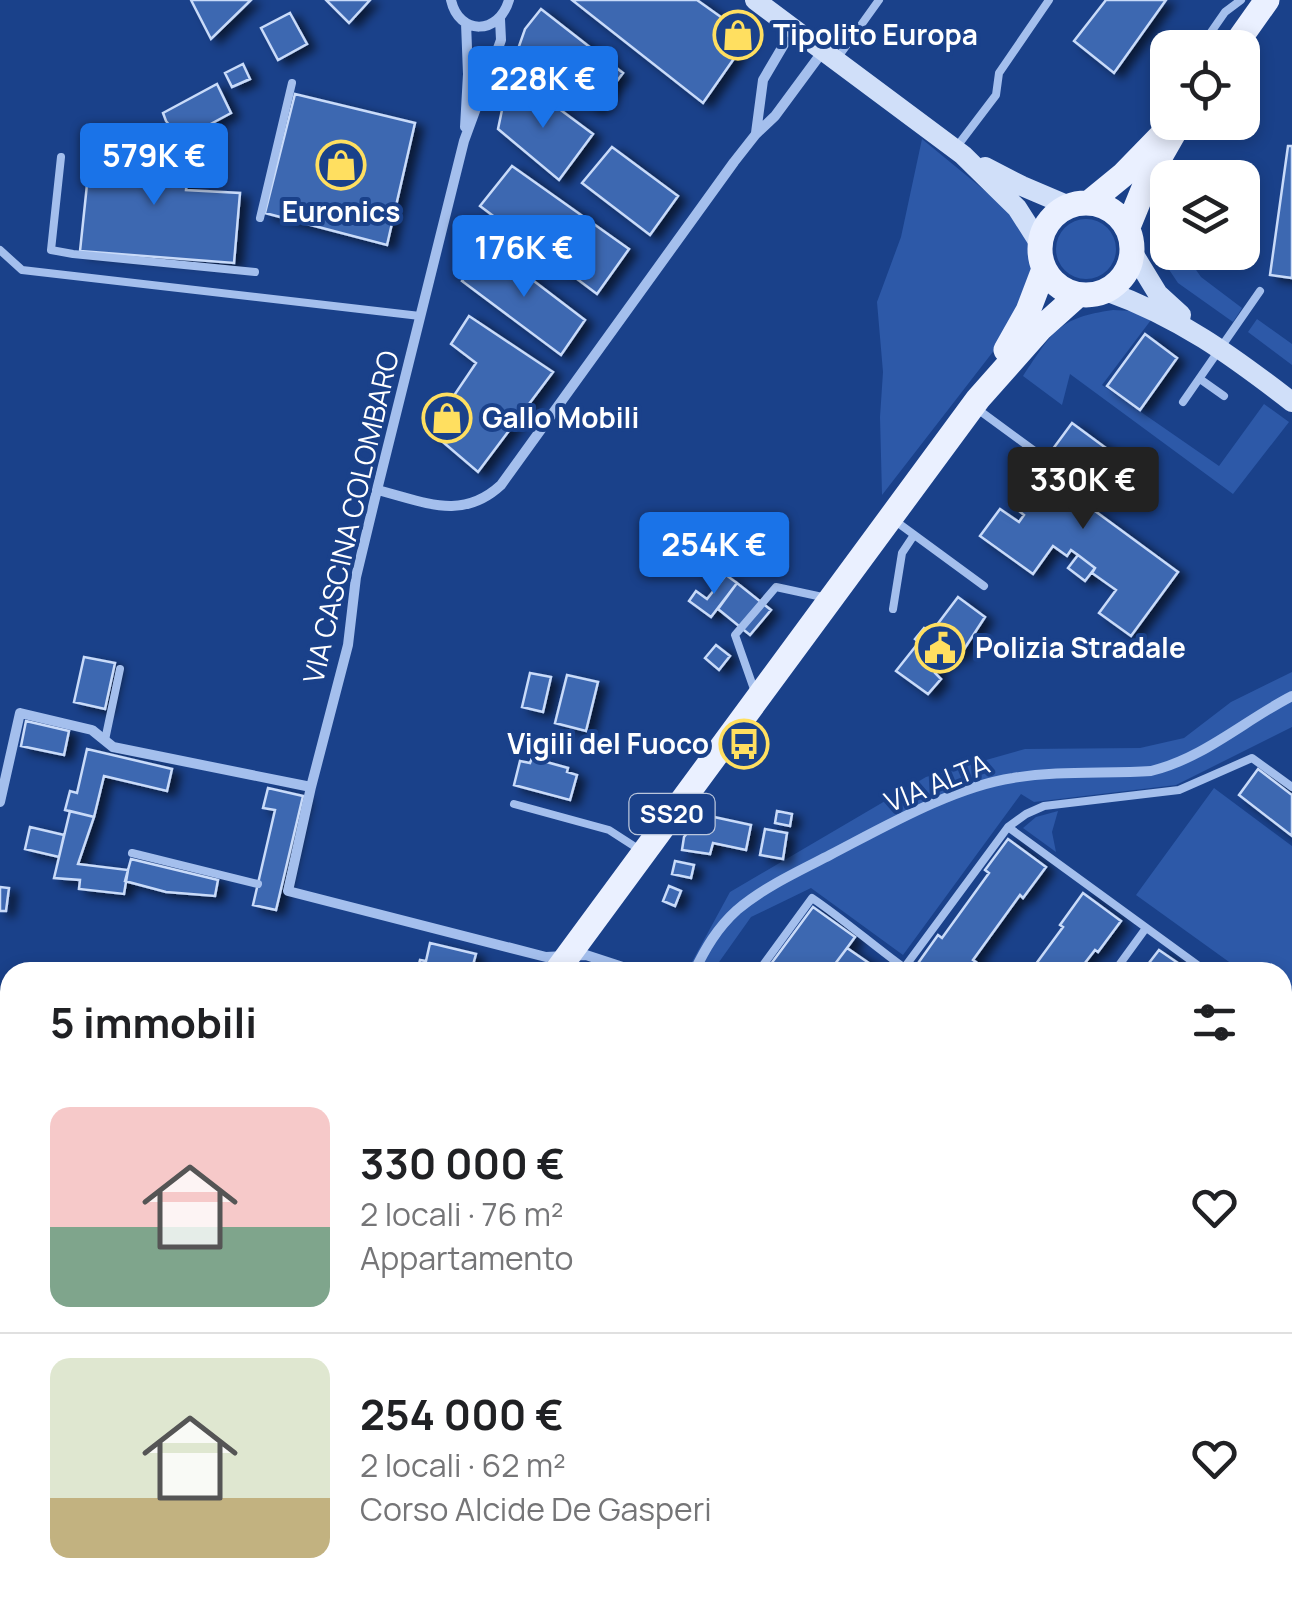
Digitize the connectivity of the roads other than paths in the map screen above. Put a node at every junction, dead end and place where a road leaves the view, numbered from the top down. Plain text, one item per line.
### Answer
1 (450, 0) edge
2 (879, 0) edge
3 (1049, 0) edge
4 (1242, 0) edge
5 (1267, 0) edge
6 (510, 2) edge
7 (766, 3) edge
8 (500, 19) junction
9 (466, 24) junction
10 (794, 28) junction
11 (1212, 30) edge
12 (1246, 30) edge
13 (830, 55) junction
14 (292, 83) dead end
15 (756, 134) junction
16 (1159, 140) edge
17 (1168, 140) edge
18 (464, 141) junction
19 (959, 152) junction
20 (62, 156) dead end
21 (1079, 204) junction
22 (260, 218) dead end
23 (1128, 227) junction
24 (0, 250) edge
25 (1133, 253) junction
26 (73, 254) junction
27 (1042, 256) junction
28 (71, 276) junction
29 (1106, 291) junction
30 (1260, 291) dead end
31 (1078, 295) junction
32 (254, 297) junction
33 (420, 316) junction
34 (1214, 344) junction
35 (1200, 379) junction
36 (1224, 396) dead end
37 (975, 402) junction
38 (1183, 402) dead end
39 (1292, 402) edge
40 (1040, 455) dead end
41 (377, 490) junction
42 (891, 518) junction
43 (914, 535) junction
44 (984, 586) dead end
45 (831, 598) junction
46 (893, 609) dead end
47 (120, 668) dead end
48 (1292, 696) edge
49 (758, 699) junction
50 (105, 740) junction
51 (311, 787) junction
52 (1292, 787) edge
53 (0, 802) edge
54 (514, 804) dead end
55 (1008, 827) junction
56 (132, 853) dead end
57 (644, 853) junction
58 (258, 884) dead end
59 (1146, 928) junction
60 (557, 962) edge
61 (563, 962) edge
62 (568, 962) edge
63 (606, 962) edge
64 (700, 962) edge
65 (765, 962) edge
66 (896, 962) edge
67 (913, 962) edge
68 (1121, 962) edge
69 (1194, 962) edge

1 - 9 street
2 - 13 lane
3 - 19 lane
4 - 11 lane
5 - 12 main road
6 - 8 street, VIA CASCINA COLOMBARO
7 - 10 main road
8 - 9 street
8 - 18 street, VIA CASCINA COLOMBARO
9 - 18 street, VIA CASCINA COLOMBARO
10 - 13 main road
10 - 15 street
13 - 15 street
13 - 19 main road
14 - 22 lane
15 - 41 street
16 - 21 main road
17 - 23 main road
18 - 33 street, VIA CASCINA COLOMBARO
19 - 21 main road
19 - 27 main road
20 - 26 lane
21 - 23 main road
21 - 27 main road
23 - 25 main road
24 - 28 lane
25 - 29 main road
25 - 34 main road
26 - 28 lane
26 - 32 lane
27 - 31 main road
27 - 37 main road, SS20
28 - 32 lane
29 - 31 main road
29 - 34 main road
30 - 34 lane
31 - 37 main road, SS20
32 - 33 lane
33 - 41 street, VIA CASCINA COLOMBARO
34 - 35 lane
34 - 39 main road
35 - 36 lane
35 - 38 lane
37 - 40 lane
37 - 42 main road, SS20
41 - 51 street, VIA CASCINA COLOMBARO
42 - 43 lane
42 - 45 main road, SS20
43 - 44 lane
43 - 46 lane
45 - 49 main road, SS20
45 - 49 lane
47 - 50 lane
48 - 64 street, VIA ALTA
49 - 57 main road, SS20
50 - 51 street
50 - 53 street
51 - 60 street, VIA CASCINA COLOMBARO
52 - 55 lane
54 - 57 lane
55 - 59 lane
55 - 67 lane
56 - 58 lane
57 - 61 main road, SS20
59 - 68 lane
59 - 69 lane
62 - 63 street, VIA CASCINA COLOMBARO
65 - 66 lane

